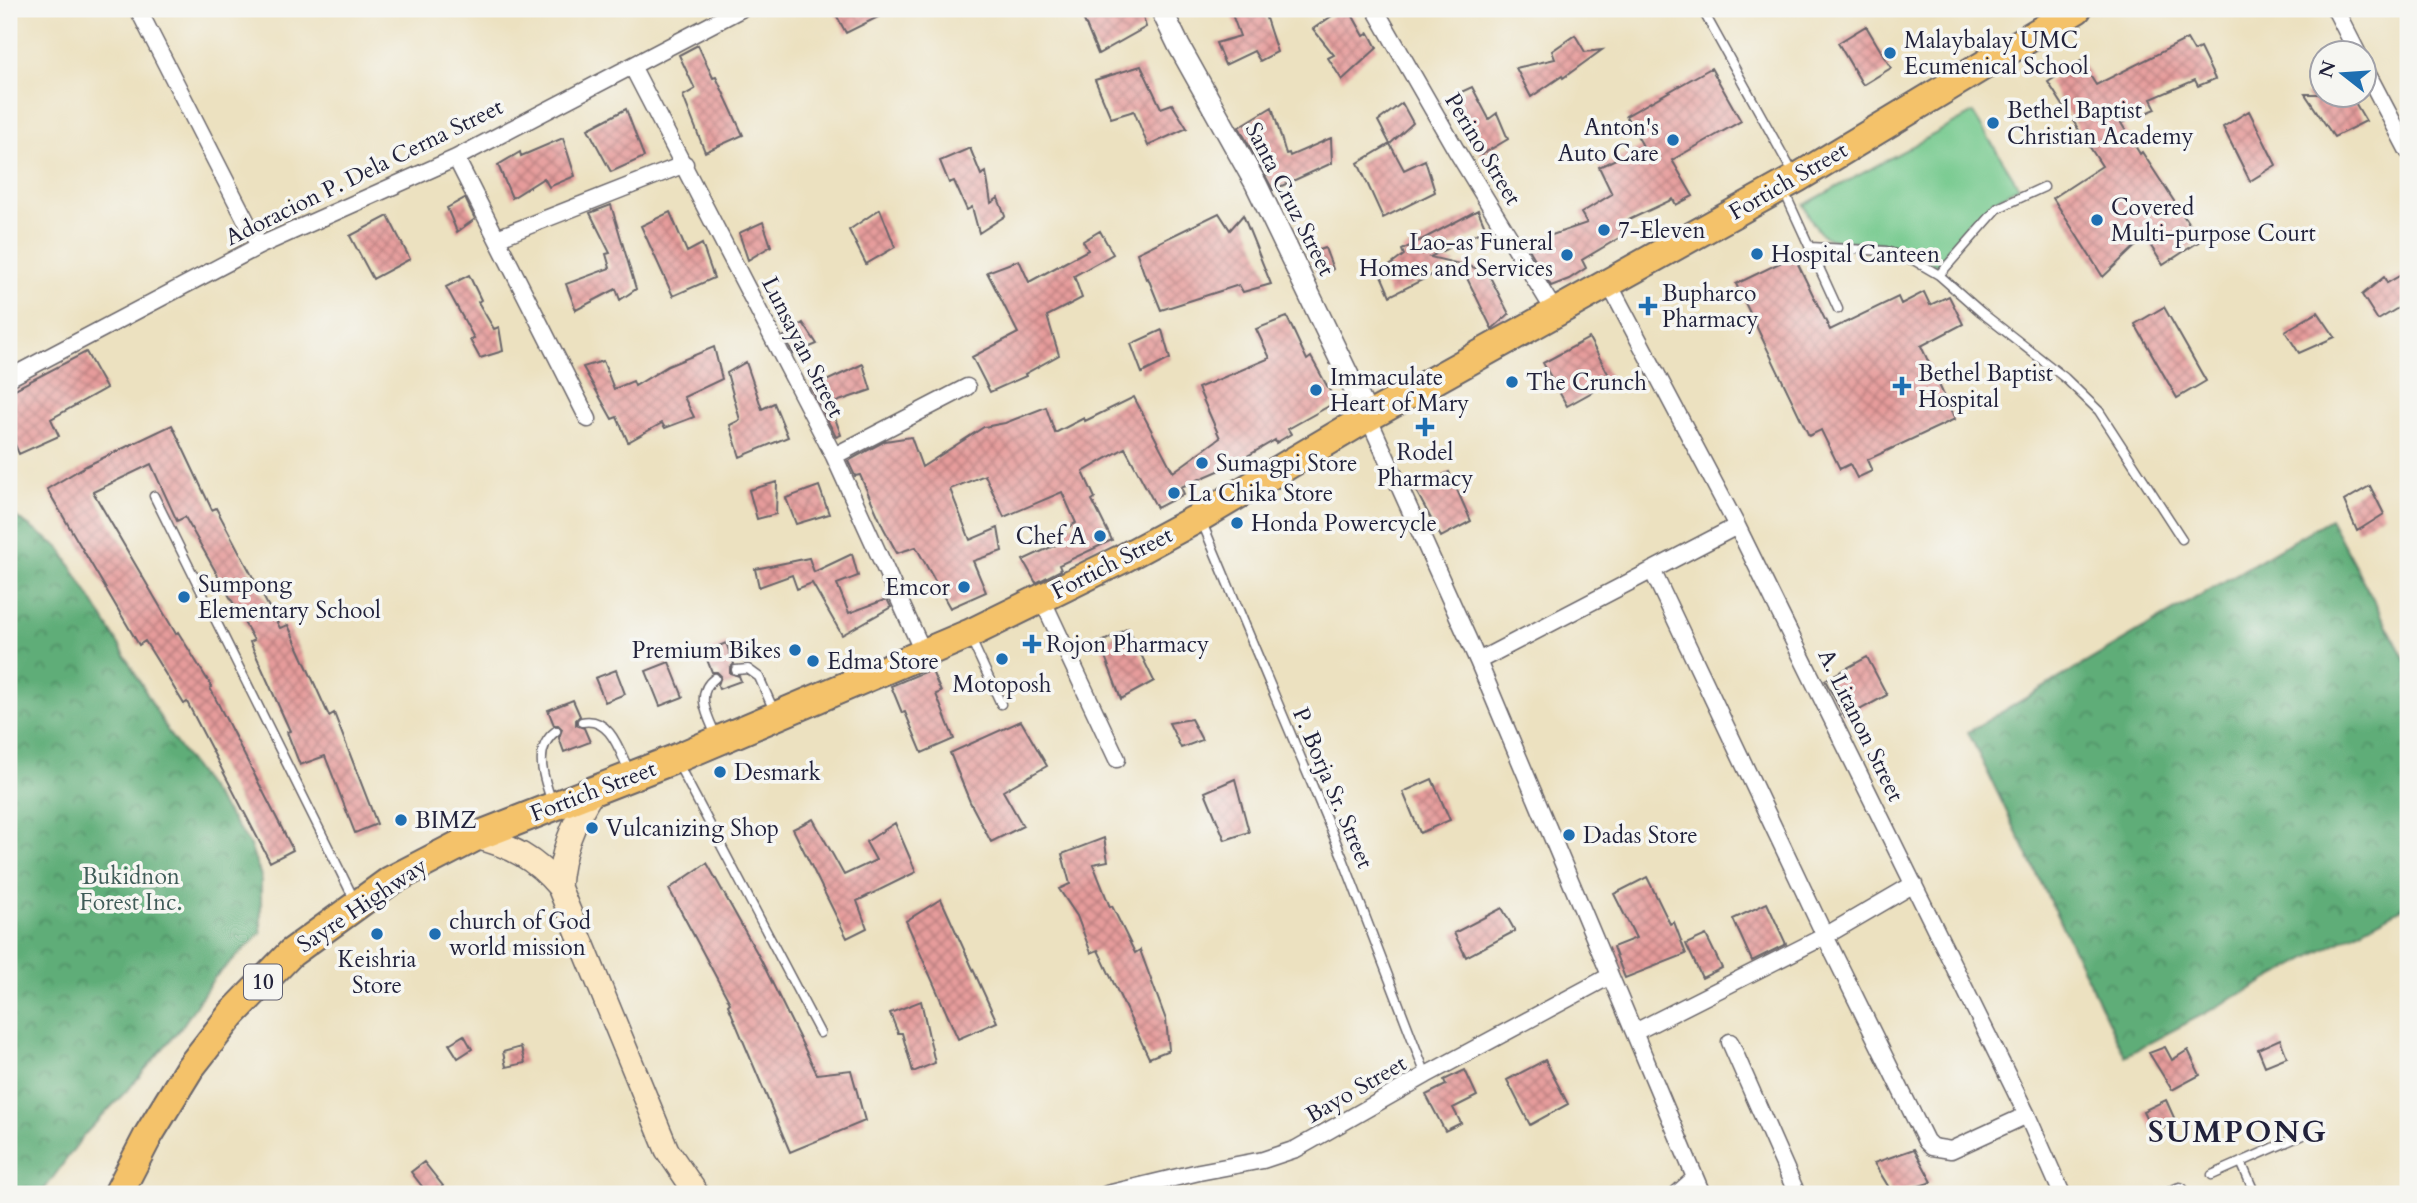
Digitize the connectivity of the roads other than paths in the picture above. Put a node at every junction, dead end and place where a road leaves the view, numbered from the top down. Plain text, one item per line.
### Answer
1 (138, 9) edge
2 (741, 9) edge
3 (1161, 9) edge
4 (1375, 9) edge
5 (1702, 9) edge
6 (2077, 9) edge
7 (2335, 9) edge
8 (2350, 38) edge
9 (632, 66) junction
10 (2378, 94) edge
11 (2408, 152) edge
12 (456, 158) junction
13 (685, 164) junction
14 (1789, 182) junction
15 (2044, 187) dead end
16 (497, 238) junction
17 (259, 246) junction
18 (1810, 247) junction
19 (1939, 275) junction
20 (1608, 282) junction
21 (1838, 309) dead end
22 (1555, 312) junction
23 (9, 379) edge
24 (967, 387) dead end
25 (1368, 417) junction
26 (588, 419) dead end
27 (834, 456) junction
28 (154, 496) dead end
29 (1200, 517) junction
30 (1737, 526) junction
31 (2182, 539) dead end
32 (1652, 570) junction
33 (1042, 599) junction
34 (968, 634) junction
35 (924, 654) junction
36 (1478, 661) junction
37 (736, 670) dead end
38 (715, 678) dead end
39 (1001, 704) dead end
40 (776, 716) junction
41 (582, 722) dead end
42 (556, 731) dead end
43 (718, 740) junction
44 (675, 759) junction
45 (1117, 759) dead end
46 (631, 776) junction
47 (594, 790) junction
48 (553, 806) junction
49 (475, 837) junction
50 (1914, 884) junction
51 (559, 887) junction
52 (357, 904) junction
53 (1825, 936) junction
54 (1610, 976) junction
55 (1634, 1032) junction
56 (820, 1033) dead end
57 (1730, 1042) dead end
58 (1426, 1075) junction
59 (2027, 1115) junction
60 (2307, 1133) dead end
61 (2241, 1162) junction
62 (2212, 1175) dead end
63 (1695, 1178) junction
64 (118, 1194) edge
65 (697, 1194) edge
66 (1107, 1194) edge
67 (1677, 1194) edge
68 (1702, 1194) edge
69 (1797, 1194) edge
70 (2062, 1194) edge
71 (2173, 1194) edge
72 (2182, 1194) edge
73 (2255, 1194) edge

1 - 17 street
2 - 9 street, Adoracion P. Dela Cerna Street
3 - 25 street, Santa Cruz Street
4 - 22 street, Perino Street
5 - 14 lane
6 - 14 highway, Fortich Street / 10
7 - 8 street
9 - 12 street, Adoracion P. Dela Cerna Street
9 - 13 street, Lunsayan Street
10 - 11 street
12 - 16 street
12 - 17 street, Adoracion P. Dela Cerna Street
13 - 16 street
13 - 27 street, Lunsayan Street
14 - 18 lane
14 - 20 highway, Fortich Street / 10
15 - 19 lane
16 - 26 street
17 - 23 street, Adoracion P. Dela Cerna Street
18 - 19 lane
18 - 21 lane
19 - 31 lane
20 - 22 highway, Fortich Street / 10
20 - 30 street, A. Litanon Street
22 - 25 highway, Fortich Street / 10
24 - 27 street
25 - 29 highway, Fortich Street / 10
25 - 36 street
27 - 35 street, Lunsayan Street
28 - 52 lane
29 - 33 highway, Fortich Street / 10
29 - 58 lane, P. Borja Sr. Street
30 - 32 street
30 - 50 street, A. Litanon Street
32 - 36 street
32 - 53 street
33 - 34 highway, Fortich Street / 10
33 - 45 street
34 - 35 highway, Fortich Street / 10
34 - 39 lane
35 - 40 highway, Fortich Street / 10
36 - 54 street
37 - 40 lane
38 - 43 lane
40 - 43 highway, Fortich Street / 10
41 - 46 lane
42 - 48 lane
43 - 44 highway, Fortich Street / 10
44 - 46 highway, Fortich Street / 10
44 - 56 lane
46 - 47 highway, Fortich Street / 10
47 - 48 highway, Fortich Street / 10
47 - 51 main road
48 - 49 highway, Fortich Street / 10
49 - 51 main road
49 - 52 highway, Sayre Highway / 10
50 - 53 street
50 - 59 street, A. Litanon Street
51 - 65 main road
52 - 64 highway, Sayre Highway / 10
53 - 55 street
53 - 59 street
54 - 55 street
54 - 58 street, Bayo Street
55 - 63 street
57 - 69 street
58 - 66 street, Bayo Street
59 - 70 street, A. Litanon Street
60 - 61 lane
61 - 62 lane
61 - 73 lane
63 - 67 street
63 - 68 street
71 - 72 street

